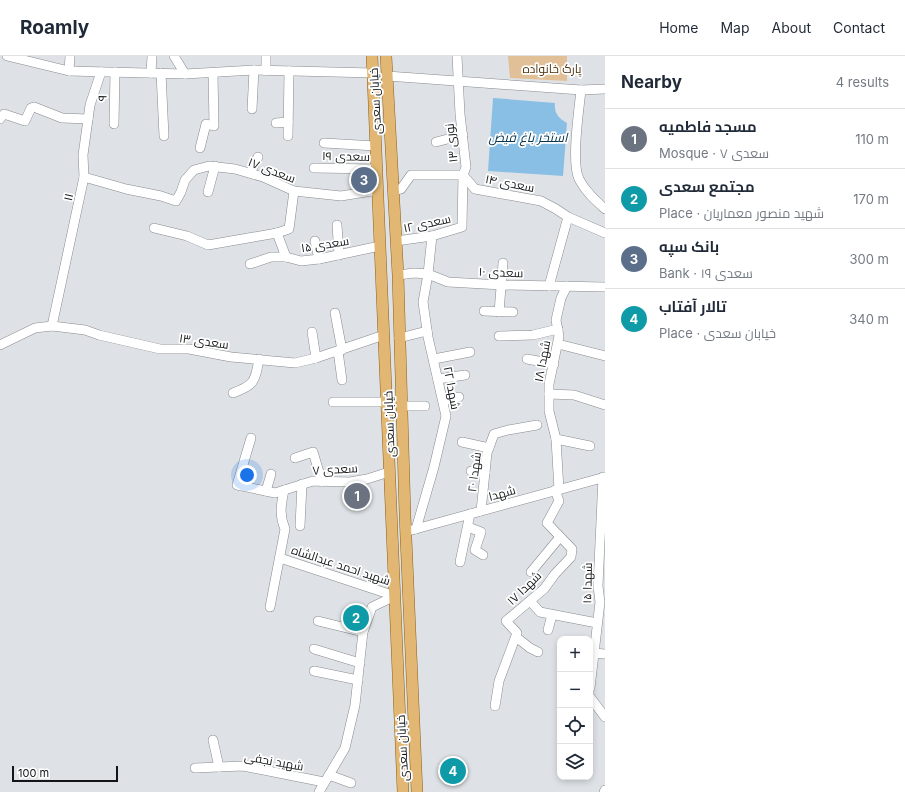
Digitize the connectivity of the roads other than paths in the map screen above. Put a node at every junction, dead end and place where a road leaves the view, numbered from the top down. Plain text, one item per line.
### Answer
1 (7, 56) edge
2 (70, 56) edge
3 (152, 56) edge
4 (174, 56) edge
5 (266, 56) edge
6 (372, 56) edge
7 (386, 56) edge
8 (457, 56) edge
9 (254, 70) junction
10 (69, 71) junction
11 (266, 71) junction
12 (289, 71) junction
13 (101, 72) junction
14 (115, 72) junction
15 (213, 72) junction
16 (151, 73) junction
17 (161, 73) junction
18 (373, 73) junction
19 (185, 74) junction
20 (387, 76) junction
21 (458, 80) junction
22 (605, 89) edge
23 (581, 90) junction
24 (252, 109) dead end
25 (0, 119) edge
26 (88, 119) junction
27 (288, 122) junction
28 (276, 123) dead end
29 (114, 124) dead end
30 (164, 136) dead end
31 (288, 136) dead end
32 (462, 136) junction
33 (436, 142) dead end
34 (324, 143) dead end
35 (376, 146) junction
36 (200, 148) dead end
37 (258, 157) dead end
38 (215, 166) junction
39 (314, 168) dead end
40 (377, 169) junction
41 (250, 173) junction
42 (463, 174) junction
43 (84, 177) junction
44 (378, 190) junction
45 (294, 191) junction
46 (393, 191) junction
47 (208, 192) dead end
48 (605, 209) edge
49 (568, 217) junction
50 (337, 225) dead end
51 (462, 227) joint
52 (154, 228) dead end
53 (277, 233) junction
54 (605, 233) edge
55 (432, 236) junction
56 (315, 241) dead end
57 (396, 241) junction
58 (380, 246) junction
59 (338, 255) junction
60 (286, 258) junction
61 (319, 259) junction
62 (503, 263) dead end
63 (250, 264) dead end
64 (428, 274) junction
65 (398, 275) junction
66 (502, 285) junction
67 (549, 286) junction
68 (567, 286) junction
69 (605, 287) edge
70 (398, 291) junction
71 (382, 292) junction
72 (398, 307) junction
73 (383, 308) junction
74 (484, 311) dead end
75 (499, 312) junction
76 (513, 312) dead end
77 (335, 313) dead end
78 (52, 326) junction
79 (558, 329) junction
80 (427, 331) junction
81 (312, 332) dead end
82 (384, 335) junction
83 (500, 336) dead end
84 (399, 338) junction
85 (558, 344) junction
86 (0, 345) edge
87 (340, 350) junction
88 (470, 352) dead end
89 (605, 356) edge
90 (316, 358) junction
91 (259, 359) junction
92 (434, 359) junction
93 (526, 359) dead end
94 (554, 364) junction
95 (465, 375) dead end
96 (438, 379) junction
97 (342, 380) dead end
98 (234, 393) dead end
99 (549, 394) junction
100 (459, 397) dead end
101 (443, 401) junction
102 (333, 402) dead end
103 (386, 402) junction
104 (402, 406) junction
105 (425, 406) dead end
106 (605, 406) edge
107 (537, 425) dead end
108 (252, 438) dead end
109 (556, 439) junction
110 (462, 442) dead end
111 (590, 446) dead end
112 (489, 448) junction
113 (295, 458) dead end
114 (471, 471) dead end
115 (390, 472) junction
116 (485, 473) junction
117 (271, 474) dead end
118 (604, 477) edge
119 (322, 482) junction
120 (302, 484) junction
121 (284, 490) junction
122 (557, 490) junction
123 (266, 491) junction
124 (481, 511) junction
125 (470, 514) junction
126 (603, 517) edge
127 (300, 526) dead end
128 (468, 527) junction
129 (411, 530) junction
130 (560, 537) junction
131 (483, 555) dead end
132 (280, 558) junction
133 (460, 562) dead end
134 (531, 572) dead end
135 (395, 596) junction
136 (530, 601) junction
137 (270, 607) dead end
138 (552, 615) junction
139 (318, 621) dead end
140 (597, 623) junction
141 (548, 630) dead end
142 (363, 632) junction
143 (516, 637) junction
144 (314, 649) dead end
145 (538, 652) dead end
146 (594, 653) junction
147 (605, 654) edge
148 (360, 662) junction
149 (314, 671) dead end
150 (592, 672) edge
151 (358, 680) junction
152 (593, 701) edge
153 (495, 706) dead end
154 (605, 717) edge
155 (213, 740) dead end
156 (219, 767) junction
157 (195, 768) dead end
158 (327, 778) junction
159 (351, 783) dead end
160 (319, 792) edge
161 (403, 792) edge
162 (417, 792) edge

1 - 10 street
2 - 10 street
3 - 16 street
4 - 19 street
5 - 11 street
6 - 18 main road, خیابان سعدی
7 - 20 main road, خیابان سعدی
8 - 21 street, نوری ۱۳
9 - 11 street
9 - 15 street
9 - 24 street
10 - 13 street
11 - 12 street
12 - 18 street
12 - 27 street
13 - 14 street
13 - 26 street, ۱۱
14 - 16 street
14 - 29 street, ۹
15 - 19 street
15 - 36 street
16 - 17 street
17 - 19 street
17 - 30 street
18 - 35 main road, خیابان سعدی
20 - 21 street
20 - 46 main road, خیابان سعدی
21 - 23 street
21 - 32 street, نوری ۱۳
22 - 23 street
23 - 48 street
25 - 26 street
26 - 43 street, ۱۱
27 - 28 street
27 - 31 street
32 - 33 street
32 - 42 street, نوری ۱۳
34 - 35 street
35 - 40 main road, خیابان سعدی
37 - 41 street
38 - 41 street, سعدی ۱۷
38 - 43 street, سعدی ۱۷
38 - 47 street
39 - 40 street, سعدی ۱۹
40 - 44 main road, خیابان سعدی
41 - 45 street, سعدی ۱۷
42 - 46 street
42 - 49 street, سعدی ۱۴
42 - 51 street, نوری ۱۳
43 - 78 street, ۱۱
44 - 45 street, سعدی ۱۷
44 - 58 main road, خیابان سعدی
45 - 53 street
46 - 57 main road, خیابان سعدی
49 - 54 street, سعدی ۱۴
49 - 67 street
50 - 59 street
51 - 55 street, سعدی ۱۲
52 - 53 street
53 - 60 street
55 - 57 street, سعدی ۱۲
55 - 64 street, شهدا ۲۲
56 - 61 street
57 - 65 main road, خیابان سعدی
58 - 59 street, سعدی ۱۵
58 - 71 main road, خیابان سعدی
59 - 61 street, سعدی ۱۵
60 - 61 street, سعدی ۱۵
60 - 63 street, سعدی ۱۵
62 - 66 street
64 - 65 street, سعدی ۱۰
64 - 66 street, سعدی ۱۰
64 - 80 street, شهدا ۲۲
65 - 70 main road, خیابان سعدی
66 - 67 street, سعدی ۱۰
66 - 75 street
67 - 68 street, سعدی ۱۰
68 - 69 street, سعدی ۱۰
68 - 79 street, شهدا ۱۸
70 - 71 main road
70 - 72 main road, خیابان سعدی
71 - 73 main road, خیابان سعدی
72 - 73 main road
72 - 84 main road, خیابان سعدی
73 - 82 main road, خیابان سعدی
74 - 75 street
75 - 76 street
77 - 87 street
78 - 86 street, سعدی ۱۳
78 - 91 street, سعدی ۱۳
79 - 83 street
79 - 85 street, شهدا ۱۸
80 - 84 street
80 - 92 street, شهدا ۲۲
81 - 90 street
82 - 87 street, سعدی ۱۳
82 - 103 main road, خیابان سعدی
84 - 104 main road, خیابان سعدی
85 - 89 street
85 - 94 street, شهدا ۱۸
87 - 90 street, سعدی ۱۳
87 - 97 street
88 - 92 street
90 - 91 street, سعدی ۱۳
91 - 98 street
92 - 96 street, شهدا ۲۲
93 - 94 street
94 - 99 street, شهدا ۱۸
95 - 96 street
96 - 101 street, شهدا ۲۲
99 - 106 street
99 - 109 street, شهدا ۱۸
100 - 101 street
101 - 129 street, شهدا ۲۲
102 - 103 street
103 - 115 main road, خیابان سعدی
104 - 105 street
104 - 129 main road, خیابان سعدی
107 - 112 street, شهدا ۲۰
108 - 123 street, سعدی ۷
109 - 111 street
109 - 122 street, شهدا ۱۸
110 - 112 street
112 - 116 street, شهدا ۲۰
113 - 119 street
114 - 116 street
115 - 119 street, سعدی ۷
115 - 135 main road, خیابان سعدی
116 - 124 street, شهدا ۲۰
117 - 123 street
118 - 122 street, شهدا
118 - 126 street, شهدا ۱۵
119 - 120 street, سعدی ۷
120 - 121 street, سعدی ۷
120 - 127 street
121 - 123 street, سعدی ۷
121 - 132 street
122 - 124 street, شهدا
122 - 130 street, شهدا ۱۷
124 - 125 street, شهدا
125 - 128 street
125 - 129 street, شهدا
126 - 140 street, شهدا ۱۵
128 - 131 street
128 - 133 street
129 - 162 main road, خیابان سعدی
130 - 134 street, شهدا ۱۷
130 - 136 street, شهدا ۱۷
132 - 135 street, شهید احمد عبدالشاه
132 - 137 street
135 - 142 street
135 - 161 main road, خیابان سعدی
136 - 138 street
136 - 143 street, شهدا ۱۷
138 - 140 street
138 - 141 street
139 - 142 street
140 - 146 street, شهدا ۱۵
142 - 148 street
143 - 145 street
143 - 153 street
144 - 148 street
146 - 147 street
146 - 150 street, شهدا ۱۵
148 - 151 street
149 - 151 street
151 - 158 street
152 - 154 street
155 - 156 street
156 - 157 street, شهید نجفی
156 - 158 street, شهید نجفی
158 - 159 street, شهید نجفی
158 - 160 street

